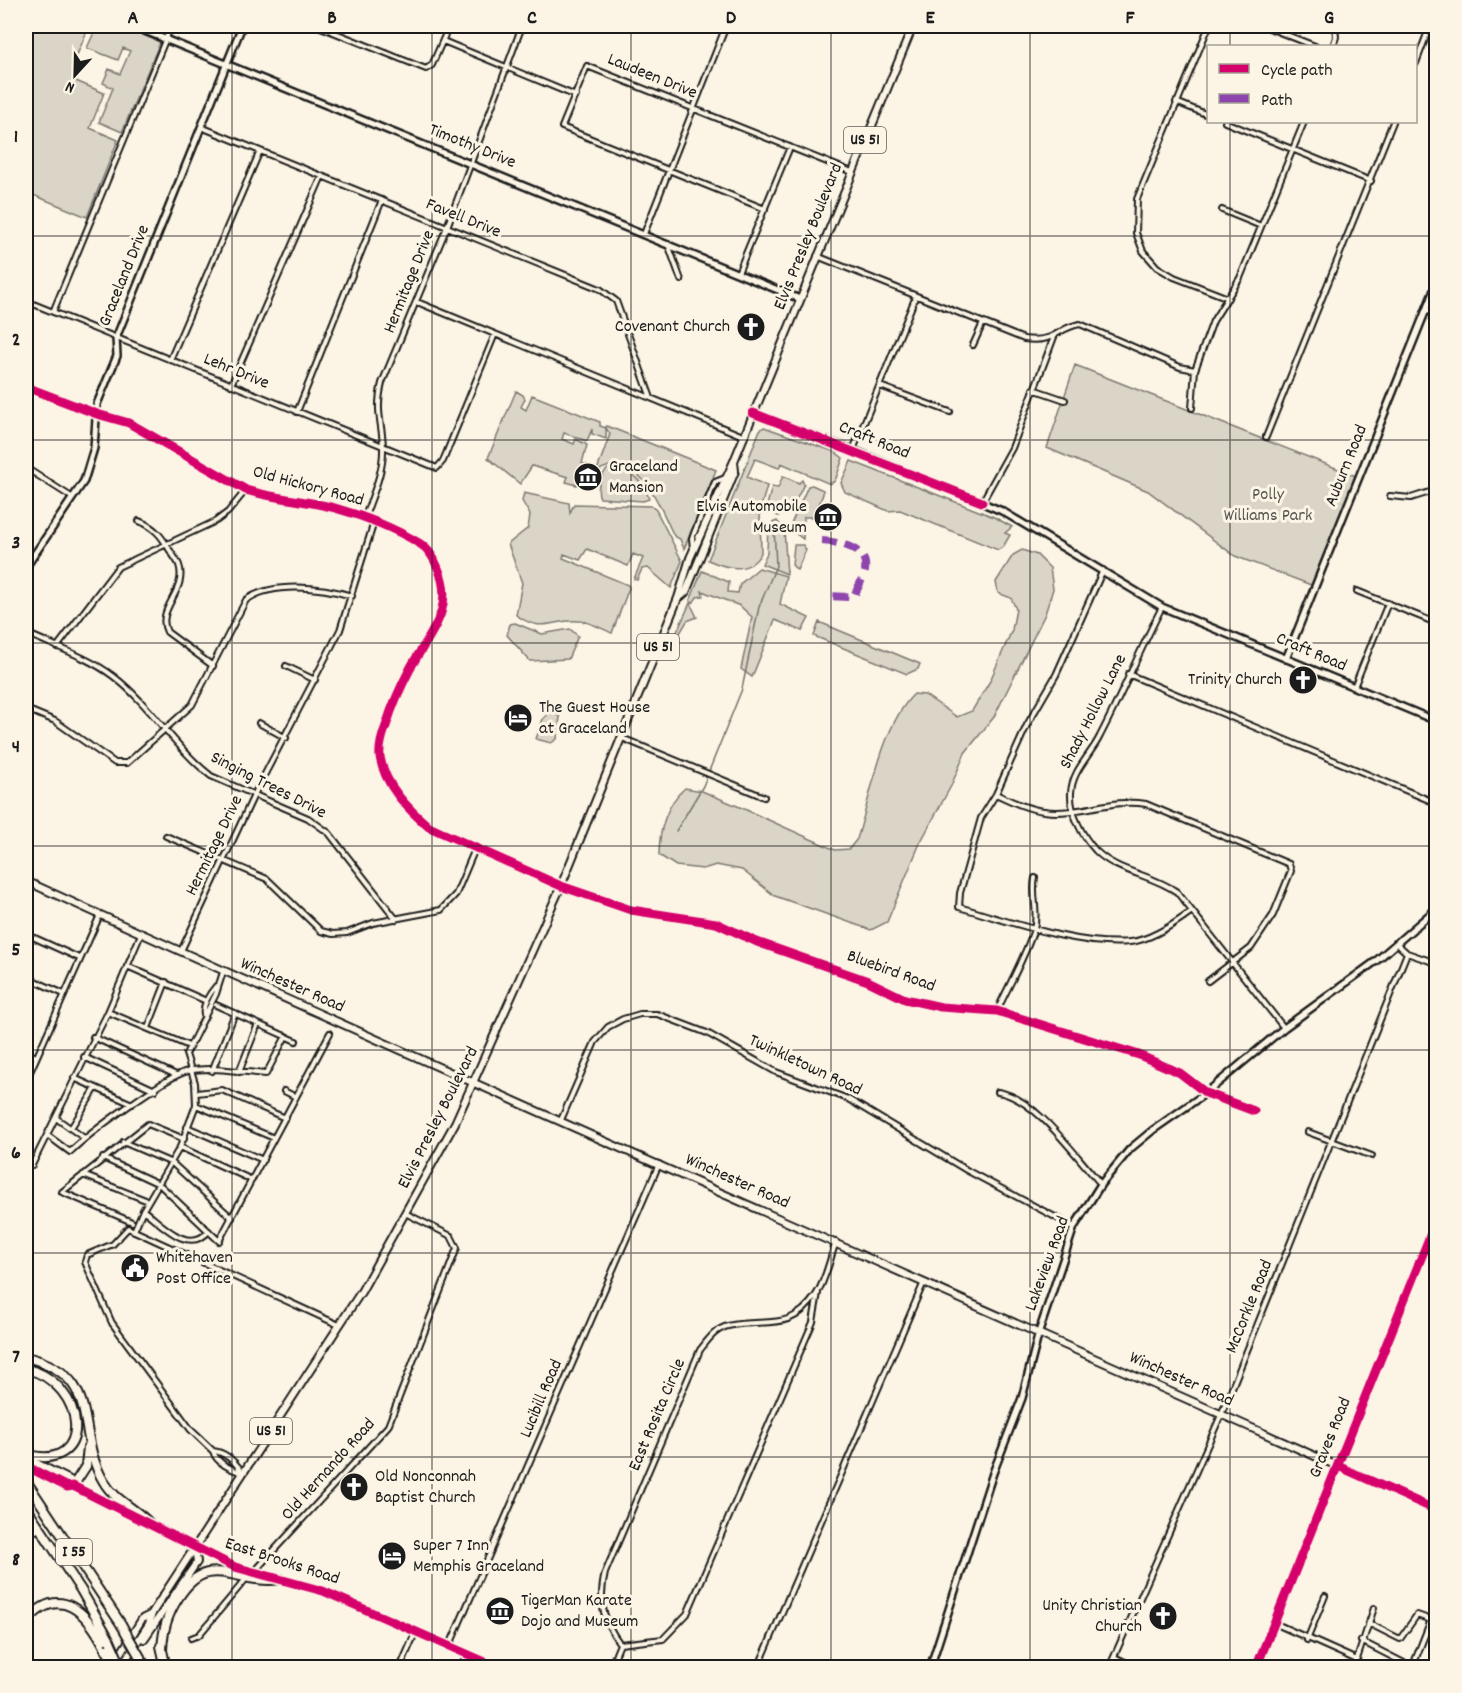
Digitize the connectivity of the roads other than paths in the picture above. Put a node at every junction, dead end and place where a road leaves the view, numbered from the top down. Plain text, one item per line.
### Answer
1 (28, 26) edge
2 (133, 26) edge
3 (171, 26) edge
4 (242, 26) edge
5 (318, 26) edge
6 (449, 26) edge
7 (522, 26) edge
8 (726, 26) edge
9 (913, 26) edge
10 (1209, 26) edge
11 (1264, 26) edge
12 (1335, 26) edge
13 (1430, 26) edge
14 (26, 32) edge
15 (165, 39) junction
16 (443, 41) junction
17 (1312, 45) edge
18 (1333, 45) edge
19 (1417, 60) edge
20 (226, 63) junction
21 (508, 68) junction
22 (576, 96) junction
23 (1176, 102) junction
24 (694, 108) junction
25 (1207, 114) edge
26 (1228, 123) edge
27 (1304, 123) edge
28 (1393, 123) edge
29 (201, 127) junction
30 (790, 147) junction
31 (1293, 149) junction
32 (261, 151) junction
33 (471, 163) junction
34 (670, 171) junction
35 (852, 172) junction
36 (322, 176) junction
37 (1371, 181) junction
38 (382, 200) junction
39 (765, 209) junction
40 (1222, 210) dead end
41 (1261, 226) junction
42 (447, 227) junction
43 (644, 234) junction
44 (668, 244) junction
45 (817, 255) junction
46 (738, 273) junction
47 (681, 280) dead end
48 (1437, 285) edge
49 (916, 296) junction
50 (1228, 298) junction
51 (800, 299) junction
52 (26, 301) edge
53 (417, 302) junction
54 (1426, 310) junction
55 (54, 312) junction
56 (1437, 314) edge
57 (983, 323) junction
58 (495, 334) junction
59 (116, 338) junction
60 (1054, 338) junction
61 (973, 345) dead end
62 (170, 360) junction
63 (1195, 370) junction
64 (231, 385) junction
65 (880, 386) junction
66 (26, 387) edge
67 (1033, 389) junction
68 (651, 398) junction
69 (1065, 400) dead end
70 (1192, 408) dead end
71 (297, 412) junction
72 (950, 412) dead end
73 (753, 413) junction
74 (97, 414) junction
75 (744, 436) junction
76 (1266, 437) dead end
77 (383, 446) junction
78 (853, 450) junction
79 (734, 461) junction
80 (26, 468) edge
81 (1437, 477) edge
82 (246, 490) junction
83 (1435, 493) edge
84 (1390, 496) dead end
85 (73, 498) junction
86 (982, 502) junction
87 (364, 519) junction
88 (139, 521) dead end
89 (374, 522) junction
90 (167, 545) junction
91 (26, 567) edge
92 (1103, 570) junction
93 (1356, 591) dead end
94 (352, 596) junction
95 (678, 598) junction
96 (1388, 603) junction
97 (1162, 607) junction
98 (1437, 623) edge
99 (26, 633) edge
100 (57, 647) junction
101 (1286, 659) junction
102 (213, 666) junction
103 (286, 666) dead end
104 (1128, 674) junction
105 (315, 680) junction
106 (1354, 687) junction
107 (26, 709) edge
108 (1437, 721) edge
109 (259, 723) dead end
110 (164, 729) junction
111 (621, 737) junction
112 (286, 738) junction
113 (996, 794) junction
114 (254, 795) junction
115 (764, 797) dead end
116 (1437, 803) edge
117 (1074, 809) junction
118 (166, 836) dead end
119 (475, 849) junction
120 (222, 861) junction
121 (1035, 878) dead end
122 (26, 881) edge
123 (561, 886) junction
124 (1437, 909) edge
125 (1192, 911) junction
126 (100, 915) junction
127 (396, 919) junction
128 (1034, 929) junction
129 (26, 934) edge
130 (141, 934) junction
131 (1396, 943) junction
132 (180, 952) junction
133 (1407, 953) junction
134 (79, 958) junction
135 (1232, 962) junction
136 (1437, 963) edge
137 (127, 966) junction
138 (223, 972) junction
139 (26, 977) edge
140 (1208, 981) dead end
141 (166, 982) junction
142 (64, 994) junction
143 (210, 1002) junction
144 (998, 1011) junction
145 (108, 1012) junction
146 (235, 1013) junction
147 (258, 1024) junction
148 (148, 1028) junction
149 (1284, 1028) junction
150 (330, 1033) dead end
151 (286, 1036) junction
152 (93, 1037) junction
153 (296, 1041) dead end
154 (189, 1046) junction
155 (26, 1052) edge
156 (36, 1057) junction
157 (84, 1057) junction
158 (190, 1071) junction
159 (212, 1071) junction
160 (239, 1072) junction
161 (176, 1075) junction
162 (74, 1078) junction
163 (26, 1081) edge
164 (476, 1082) junction
165 (96, 1088) junction
166 (156, 1090) junction
167 (284, 1091) dead end
168 (197, 1092) junction
169 (998, 1092) dead end
170 (1206, 1093) junction
171 (296, 1097) junction
172 (132, 1104) junction
173 (196, 1105) junction
174 (1254, 1111) dead end
175 (56, 1118) junction
176 (285, 1118) junction
177 (561, 1120) junction
178 (186, 1127) junction
179 (71, 1128) junction
180 (1308, 1132) dead end
181 (47, 1135) junction
182 (84, 1138) junction
183 (274, 1138) junction
184 (184, 1139) junction
185 (1332, 1141) junction
186 (123, 1142) junction
187 (180, 1148) junction
188 (1372, 1156) dead end
189 (103, 1158) junction
190 (263, 1160) junction
191 (172, 1163) junction
192 (659, 1163) junction
193 (32, 1165) dead end
194 (83, 1174) junction
195 (252, 1180) junction
196 (159, 1184) junction
197 (1101, 1184) junction
198 (148, 1201) junction
199 (142, 1210) junction
200 (407, 1214) junction
201 (232, 1218) junction
202 (1437, 1221) edge
203 (132, 1222) dead end
204 (1074, 1227) junction
205 (134, 1231) junction
206 (209, 1231) junction
207 (836, 1242) junction
208 (924, 1281) junction
209 (818, 1292) junction
210 (340, 1325) junction
211 (1040, 1332) junction
212 (26, 1357) edge
213 (26, 1369) edge
214 (1221, 1415) junction
215 (87, 1428) junction
216 (213, 1451) junction
217 (26, 1456) edge
218 (26, 1466) edge
219 (1338, 1466) junction
220 (243, 1473) junction
221 (26, 1481) edge
222 (73, 1486) junction
223 (26, 1507) edge
224 (1437, 1510) edge
225 (26, 1517) edge
226 (151, 1526) junction
227 (195, 1548) junction
228 (26, 1550) edge
229 (66, 1567) junction
230 (250, 1576) junction
231 (281, 1579) joint
232 (26, 1581) edge
233 (1325, 1596) dead end
234 (167, 1606) junction
235 (1374, 1608) dead end
236 (152, 1613) junction
237 (26, 1623) edge
238 (1274, 1623) junction
239 (1368, 1623) junction
240 (417, 1630) junction
241 (191, 1638) dead end
242 (1307, 1640) junction
243 (1361, 1641) junction
244 (621, 1644) junction
245 (450, 1645) junction
246 (162, 1650) junction
247 (467, 1653) junction
248 (128, 1656) junction
249 (1114, 1657) junction
250 (1357, 1660) junction
251 (145, 1666) edge
252 (1412, 1667) edge
253 (112, 1668) edge
254 (120, 1668) edge
255 (166, 1668) edge
256 (400, 1668) edge
257 (461, 1668) edge
258 (500, 1668) edge
259 (610, 1668) edge
260 (758, 1668) edge
261 (930, 1668) edge
262 (1109, 1668) edge
263 (1137, 1668) edge
264 (1256, 1668) edge
265 (1354, 1668) edge

1 - 14 street
2 - 15 street, Timothy Drive
3 - 15 street
4 - 20 street, Graceland Drive
5 - 16 street
6 - 16 street
7 - 21 street, Hermitage Drive
8 - 24 street
9 - 35 main road, Elvis Presley Boulevard / US 51
10 - 23 street
11 - 17 street
12 - 18 street
13 - 19 street
15 - 20 street, Timothy Drive
15 - 55 street
16 - 21 street
20 - 29 street, Graceland Drive
20 - 33 street, Timothy Drive
21 - 22 street
21 - 33 street, Hermitage Drive
22 - 24 street, Laudeen Drive
22 - 34 street
23 - 25 street
23 - 50 street
24 - 30 street, Laudeen Drive
24 - 34 street
26 - 31 street
27 - 31 street
28 - 37 street
29 - 32 street, Favell Drive
29 - 59 street, Graceland Drive
30 - 35 street, Laudeen Drive
30 - 39 street
31 - 37 street
31 - 41 street
32 - 36 street, Favell Drive
32 - 62 street
33 - 42 street, Hermitage Drive
33 - 43 street, Timothy Drive
34 - 39 street
34 - 43 street
35 - 45 main road, Elvis Presley Boulevard / US 51
36 - 38 street, Favell Drive
36 - 64 street
37 - 76 street
38 - 42 street, Favell Drive
38 - 71 street
39 - 46 street
40 - 41 street
41 - 50 street
42 - 53 street, Hermitage Drive
42 - 68 street, Favell Drive
43 - 44 street, Timothy Drive
44 - 46 street, Timothy Drive
44 - 47 street
45 - 49 street
45 - 51 main road, Elvis Presley Boulevard / US 51
46 - 51 street, Timothy Drive
48 - 54 street, Auburn Road
49 - 57 street
49 - 65 street
50 - 63 street
51 - 73 main road, Elvis Presley Boulevard / US 51
52 - 55 street, Lehr Drive
53 - 58 street
53 - 77 street, Hermitage Drive
54 - 56 street
54 - 101 street, Auburn Road
55 - 59 street, Lehr Drive
57 - 60 street
57 - 61 street
58 - 68 street
58 - 77 street, Lehr Drive
59 - 62 street, Lehr Drive
59 - 74 street, Graceland Drive
60 - 63 street
60 - 67 street
62 - 64 street, Lehr Drive
63 - 70 street
64 - 71 street, Lehr Drive
65 - 72 street
65 - 78 street
66 - 74 street, Old Hickory Road
67 - 69 street
67 - 86 street
68 - 75 street
71 - 77 street, Lehr Drive
73 - 75 main road, Elvis Presley Boulevard / US 51
73 - 78 street, Craft Road
74 - 82 street, Old Hickory Road
74 - 85 street, Graceland Drive
75 - 79 main road, Elvis Presley Boulevard / US 51
77 - 87 street, Hermitage Drive
78 - 86 street, Craft Road
79 - 95 main road, Elvis Presley Boulevard / US 51
79 - 95 main road, Elvis Presley Boulevard / US 51
80 - 85 street
81 - 83 street
82 - 87 street, Old Hickory Road
82 - 90 street
83 - 84 street
85 - 91 street, Graceland Drive
86 - 92 street, Craft Road
87 - 89 street, Old Hickory Road
88 - 90 street
89 - 94 street, Hermitage Drive
89 - 119 street, Old Hickory Road
90 - 100 street
90 - 102 street
92 - 97 street, Craft Road
92 - 113 street
93 - 96 street
94 - 102 street
94 - 105 street, Hermitage Drive
95 - 111 main road, Elvis Presley Boulevard / US 51
96 - 98 street
96 - 106 street
97 - 101 street, Craft Road
97 - 104 street, Shady Hollow Lane
99 - 100 street, Singing Trees Drive
100 - 110 street, Singing Trees Drive
101 - 106 street, Craft Road
102 - 110 street
103 - 105 street
104 - 116 street
104 - 117 street, Shady Hollow Lane
105 - 112 street, Hermitage Drive
106 - 108 street, Craft Road
107 - 110 street
109 - 112 street
110 - 114 street, Singing Trees Drive
111 - 115 street
111 - 123 main road, Elvis Presley Boulevard / US 51
112 - 114 street, Hermitage Drive
113 - 117 street
113 - 128 street
114 - 120 street, Hermitage Drive
114 - 127 street, Singing Trees Drive
117 - 125 street, Shady Hollow Lane
117 - 135 street
118 - 120 street
119 - 123 street, Old Hickory Road
119 - 127 street
120 - 127 street
120 - 132 street, Hermitage Drive
121 - 128 street
122 - 126 main road, Winchester Road
123 - 144 street, Bluebird Road
123 - 164 main road, Elvis Presley Boulevard / US 51
124 - 131 street, Lakeview Road
125 - 128 street
125 - 135 street, Shady Hollow Lane
126 - 130 main road, Winchester Road
126 - 134 street
128 - 144 street
129 - 134 street
130 - 132 main road, Winchester Road
130 - 137 street
131 - 133 street
131 - 149 street, Lakeview Road
132 - 138 main road, Winchester Road
133 - 136 street
133 - 185 street, McCorkle Road
134 - 142 street
135 - 140 street
135 - 149 street, Shady Hollow Lane
137 - 141 street
137 - 145 street
138 - 143 street
138 - 164 main road, Winchester Road
139 - 142 street
141 - 143 street
141 - 148 street
142 - 156 street
143 - 146 street
143 - 154 street
144 - 170 street, Bluebird Road
145 - 148 street
145 - 152 street
146 - 147 street
146 - 159 street
147 - 151 street
147 - 160 street
148 - 154 street
149 - 170 street, Lakeview Road
150 - 171 street
151 - 153 street
151 - 160 street
152 - 157 street
152 - 161 street
154 - 158 street
155 - 156 street
156 - 163 street
157 - 162 street
157 - 166 street
158 - 159 street
158 - 161 street
158 - 168 street
159 - 160 street
161 - 166 street
162 - 165 street
162 - 175 street
164 - 177 main road, Winchester Road
164 - 200 main road, Elvis Presley Boulevard / US 51
165 - 172 street
165 - 179 street
166 - 172 street
167 - 171 street
168 - 173 street
168 - 176 street
169 - 197 street
170 - 174 street, Bluebird Road
170 - 197 street, Lakeview Road
171 - 176 street
172 - 182 street
173 - 178 street
173 - 183 street
175 - 179 street
175 - 181 street
176 - 183 street
177 - 192 main road, Winchester Road
177 - 204 street, Twinkletown Road
178 - 184 street
178 - 190 street
179 - 182 street
180 - 185 street
181 - 182 street
181 - 193 street
183 - 190 street
184 - 186 street
184 - 187 street
185 - 188 street
185 - 214 street, McCorkle Road
186 - 189 street
186 - 191 street
187 - 191 street
187 - 195 street
189 - 194 street
189 - 196 street
190 - 195 street
191 - 196 street
191 - 201 street
192 - 207 main road, Winchester Road
192 - 245 street, Lucibill Road
194 - 198 street
194 - 203 street
195 - 201 street
196 - 198 street
196 - 206 street
197 - 204 street, Lakeview Road
198 - 199 street
199 - 205 street
199 - 206 street
200 - 210 main road, Elvis Presley Boulevard / US 51
200 - 230 street, Old Hernando Road
201 - 206 street
202 - 219 street, Graves Road
204 - 211 street, Lakeview Road
205 - 210 street
205 - 216 street
207 - 208 main road, Winchester Road
207 - 209 street, East Rosita Circle
208 - 211 main road, Winchester Road
208 - 260 street
209 - 244 street
209 - 244 street, East Rosita Circle
210 - 220 main road, Elvis Presley Boulevard / US 51
211 - 214 main road, Winchester Road
211 - 261 street, Lakeview Road
212 - 215 highway
213 - 217 highway
214 - 219 main road, Winchester Road
214 - 249 street, McCorkle Road
215 - 222 highway
215 - 226 highway
216 - 220 street
216 - 220 street
217 - 222 main road, East Brooks Road
218 - 222 main road, East Brooks Road
219 - 224 main road, Winchester Road
219 - 238 street, Graves Road
220 - 227 main road, Elvis Presley Boulevard / US 51
221 - 251 highway, I 55, bridge
222 - 226 main road, East Brooks Road
223 - 229 highway, I 55
225 - 229 highway
226 - 227 main road, East Brooks Road
227 - 230 main road, East Brooks Road
227 - 234 main road
227 - 236 main road, Elvis Presley Boulevard / US 51
228 - 232 street
229 - 254 highway, I 55, bridge
230 - 231 highway
230 - 241 street, Old Hernando Road
230 - 246 highway
231 - 240 main road, East Brooks Road
233 - 242 street
234 - 246 highway
234 - 248 main road
235 - 239 street
236 - 248 main road, Elvis Presley Boulevard / US 51
236 - 253 main road, Elvis Presley Boulevard / US 51
237 - 254 highway, bridge
238 - 242 street
238 - 264 street, Graves Road
239 - 243 street
239 - 252 street
240 - 245 main road, East Brooks Road
240 - 256 street
242 - 250 street
243 - 250 street
243 - 252 street
244 - 259 street
245 - 247 main road, East Brooks Road
246 - 255 highway
247 - 257 street
247 - 258 main road, East Brooks Road
248 - 254 main road, Elvis Presley Boulevard / US 51
249 - 262 street, McCorkle Road
249 - 263 street
250 - 265 street

